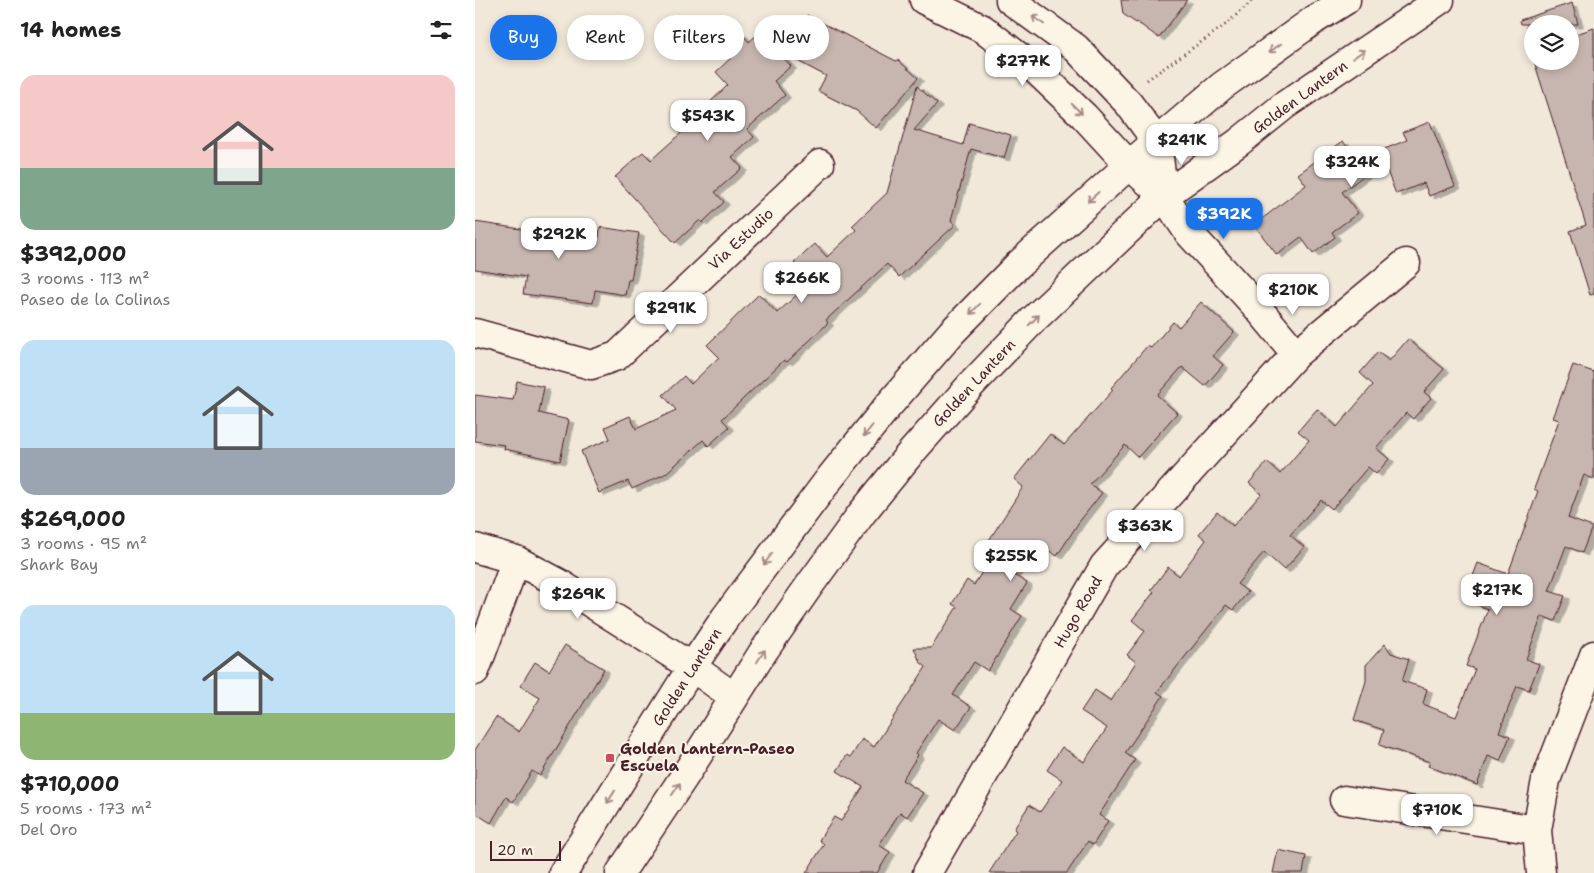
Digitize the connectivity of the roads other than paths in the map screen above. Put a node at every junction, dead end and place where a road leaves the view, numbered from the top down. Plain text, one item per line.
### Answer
1 (924, 0) edge
2 (1011, 0) edge
3 (1346, 0) edge
4 (1440, 0) edge
5 (1157, 142) junction
6 (820, 164) dead end
7 (1129, 165) junction
8 (1164, 196) junction
9 (1406, 263) dead end
10 (475, 333) edge
11 (1296, 354) junction
12 (475, 548) edge
13 (516, 560) junction
14 (1594, 655) edge
15 (692, 667) junction
16 (475, 672) edge
17 (735, 697) junction
18 (1344, 800) dead end
19 (1537, 830) junction
20 (563, 873) edge
21 (620, 873) edge
22 (927, 873) edge
23 (1541, 873) edge

1 -> 7 main road
5 -> 2 main road
3 -> 5 main road, Golden Lantern
8 -> 4 main road, Golden Lantern
5 - 7 main road, Golden Lantern
5 - 8 main road
6 - 10 main road, Via Estudio
7 - 8 main road
7 -> 15 main road, Golden Lantern
8 - 11 main road
17 -> 8 main road, Golden Lantern
9 - 11 main road, Hugo Road
11 - 22 main road, Hugo Road
12 - 13 main road
13 - 15 main road
13 - 16 main road
14 - 19 main road
15 - 17 main road
15 -> 20 main road, Golden Lantern
21 -> 17 main road, Golden Lantern
18 - 19 main road
19 - 23 main road

